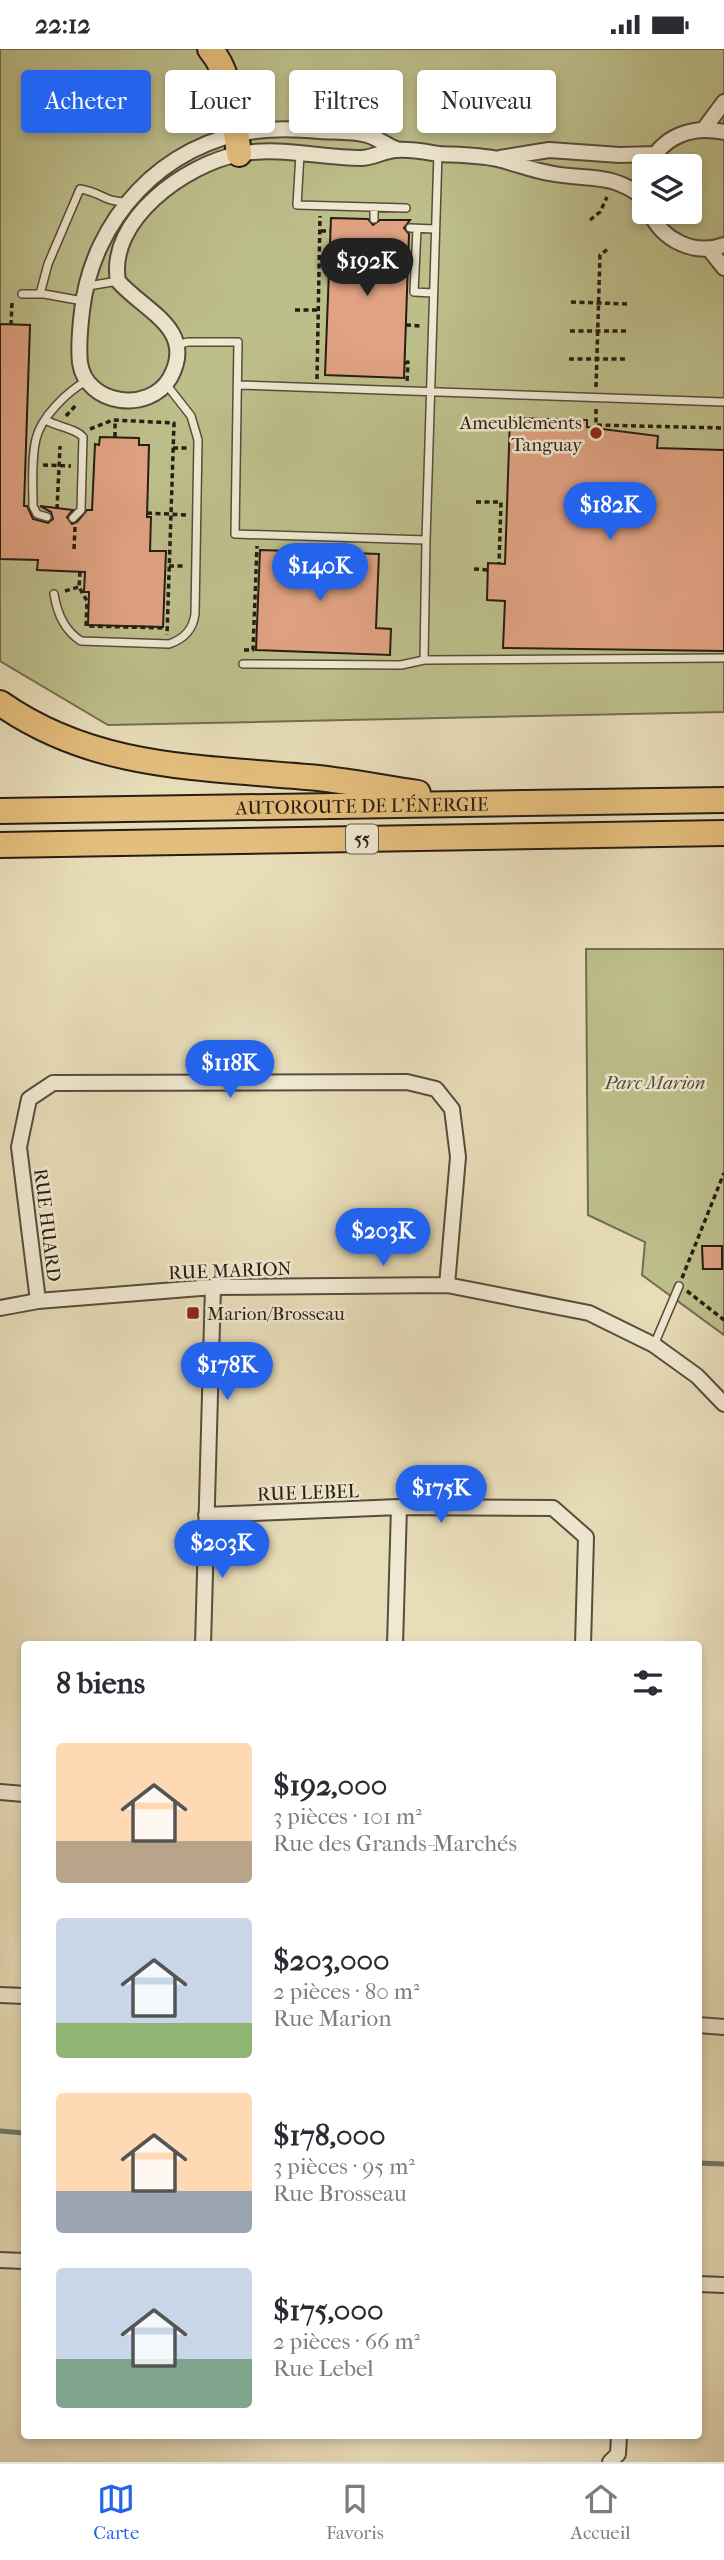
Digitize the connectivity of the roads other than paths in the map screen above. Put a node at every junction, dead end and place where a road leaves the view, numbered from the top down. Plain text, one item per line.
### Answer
1 (210, 49) edge
2 (724, 103) edge
3 (704, 129) junction
4 (724, 132) edge
5 (238, 144) junction
6 (396, 149) junction
7 (438, 153) junction
8 (300, 154) junction
9 (658, 154) edge
10 (632, 157) edge
11 (496, 159) junction
12 (632, 190) edge
13 (127, 202) junction
14 (374, 207) junction
15 (406, 208) dead end
16 (141, 213) junction
17 (374, 219) dead end
18 (657, 224) edge
19 (435, 229) junction
20 (724, 245) edge
21 (709, 249) junction
22 (724, 268) edge
23 (118, 281) junction
24 (433, 293) junction
25 (22, 294) dead end
26 (40, 294) junction
27 (84, 294) junction
28 (176, 346) junction
29 (86, 381) junction
30 (166, 384) junction
31 (239, 385) junction
32 (430, 392) junction
33 (724, 402) edge
34 (46, 420) junction
35 (47, 517) dead end
36 (74, 522) road end
37 (426, 540) junction
38 (54, 594) dead end
39 (724, 658) edge
40 (424, 660) junction
41 (243, 664) dead end
42 (0, 703) edge
43 (724, 800) edge
44 (488, 804) junction
45 (0, 811) edge
46 (724, 833) edge
47 (0, 845) edge
48 (447, 1285) junction
49 (679, 1286) road end
50 (213, 1287) junction
51 (38, 1301) junction
52 (0, 1308) edge
53 (654, 1345) junction
54 (724, 1404) edge
55 (399, 1507) junction
56 (206, 1515) junction
57 (203, 1641) edge
58 (395, 1641) edge
59 (583, 1641) edge
60 (0, 1792) edge
61 (21, 1794) edge
62 (0, 1995) edge
63 (21, 1996) edge
64 (702, 2025) edge
65 (724, 2027) edge
66 (0, 2260) edge
67 (21, 2261) edge
68 (702, 2284) edge
69 (724, 2285) edge
70 (619, 2439) edge
71 (610, 2462) edge

1 - 5 highway
2 - 3 street
3 - 4 street
3 - 9 street
5 - 6 street
5 - 8 street
5 - 13 street
5 - 16 street
6 - 7 street
6 - 8 street
7 - 11 street
7 - 19 lane
8 - 14 lane
10 - 11 street
11 - 12 street
13 - 16 lane
13 - 26 lane
13 - 27 street
14 - 15 lane
14 - 17 lane
16 - 23 street
18 - 21 street
19 - 24 lane
19 - 24 lane
20 - 21 street
21 - 22 street
23 - 27 lane
23 - 28 street
24 - 32 lane
25 - 26 lane
26 - 27 lane
27 - 29 street
28 - 30 street
28 - 31 lane
29 - 30 street
29 - 34 lane
30 - 38 lane
31 - 32 lane
31 - 37 lane
32 - 33 lane
32 - 37 lane
34 - 35 lane
34 - 36 lane
37 - 40 lane
39 - 40 lane
40 - 41 lane
42 - 44 highway
43 - 44 highway, AUTOROUTE DE L'ÉNERGIE / 55
44 - 45 highway, AUTOROUTE DE L'ÉNERGIE / 55
46 - 47 highway, AUTOROUTE DE L'ÉNERGIE / 55
48 - 50 street, RUE MARION
48 - 51 street, RUE HUARD
48 - 53 street, RUE MARION
49 - 53 lane
50 - 51 street, RUE MARION
50 - 56 street
51 - 52 street, RUE MARION
53 - 54 street, RUE MARION
55 - 56 street, RUE LEBEL
55 - 58 street
55 - 59 street, RUE LEBEL
56 - 57 street
60 - 61 street
62 - 63 street
64 - 65 street
66 - 67 street
68 - 69 street
70 - 71 street

